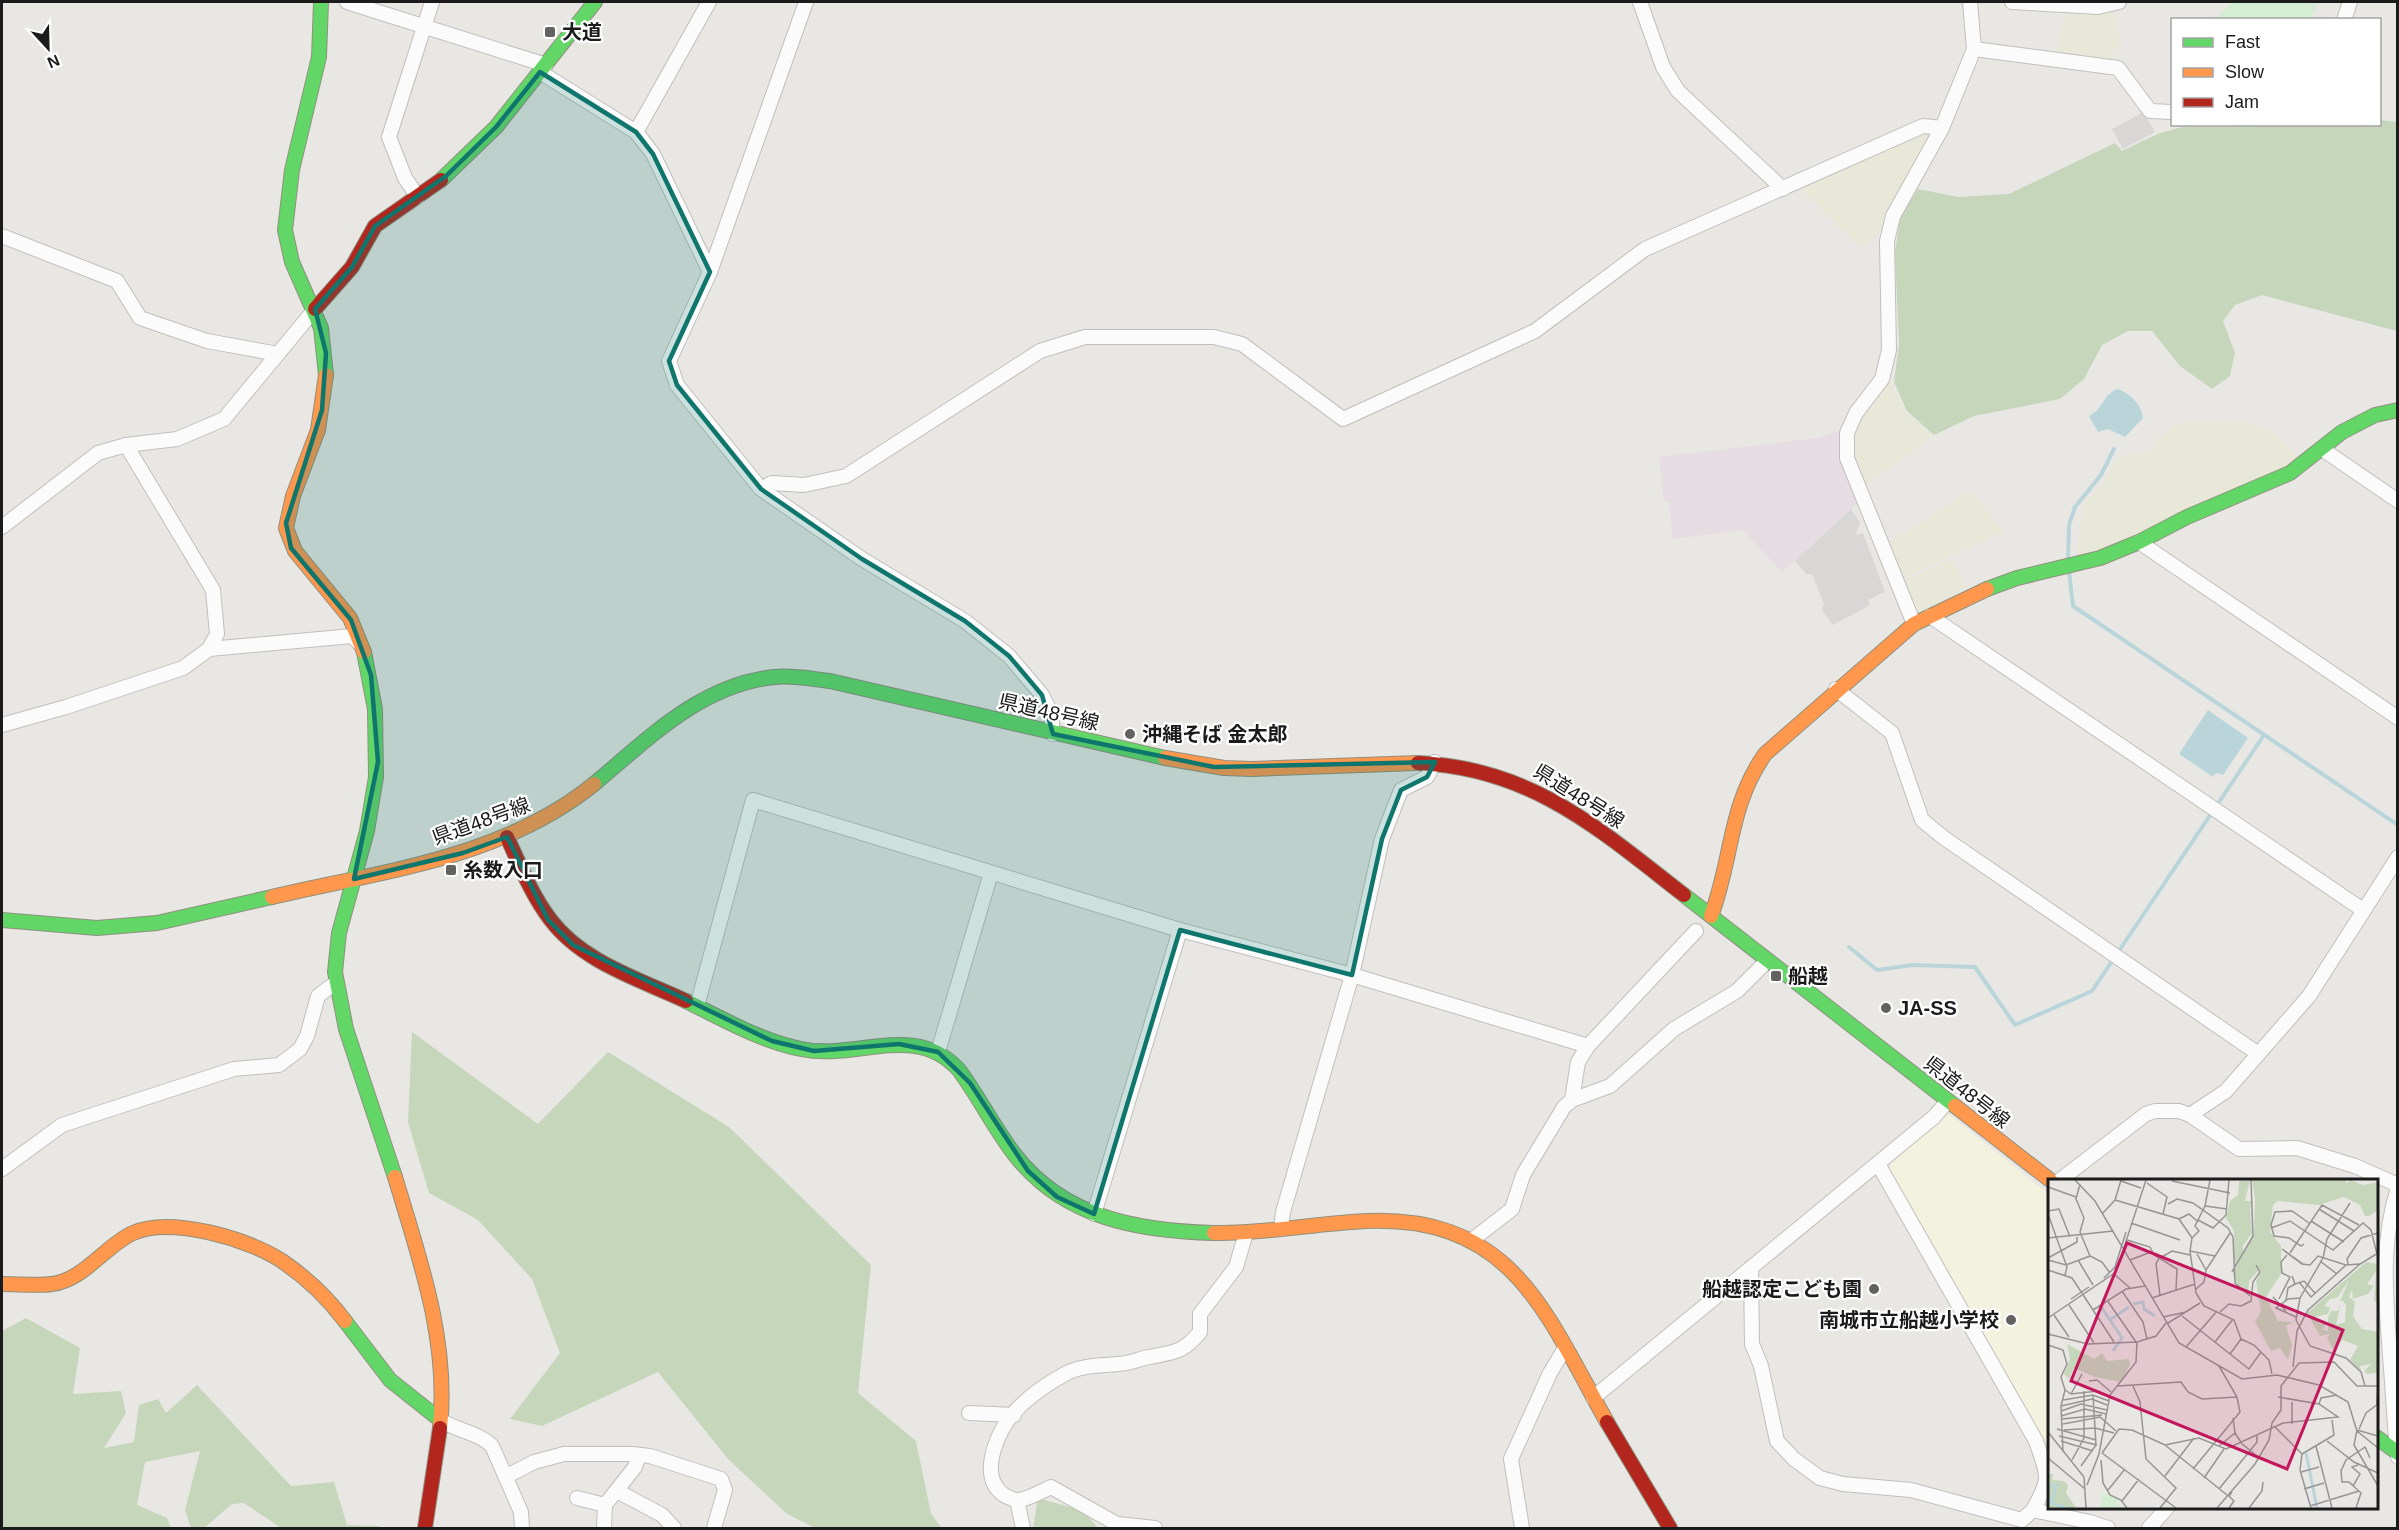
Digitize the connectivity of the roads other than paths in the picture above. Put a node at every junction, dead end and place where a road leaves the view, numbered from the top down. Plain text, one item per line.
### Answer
1 (321, 2) edge
2 (347, 2) edge
3 (432, 2) edge
4 (595, 2) edge
5 (710, 2) edge
6 (806, 2) edge
7 (1640, 2) edge
8 (1970, 2) edge
9 (2012, 2) edge
10 (2119, 2) edge
11 (2350, 2) edge
12 (2345, 18) edge
13 (424, 25) junction
14 (1974, 49) junction
15 (543, 68) junction
16 (2171, 112) edge
17 (1942, 128) junction
18 (636, 132) junction
19 (1783, 189) junction
20 (418, 197) junction
21 (2, 236) edge
22 (710, 272) junction
23 (315, 309) junction
24 (278, 354) junction
25 (2397, 410) edge
26 (126, 445) junction
27 (2322, 449) junction
28 (760, 489) junction
29 (2397, 501) edge
30 (2, 527) edge
31 (2139, 542) junction
32 (1930, 616) junction
33 (1914, 624) junction
34 (360, 644) junction
35 (209, 649) junction
36 (1836, 689) junction
37 (2397, 718) edge
38 (2, 725) edge
39 (1053, 734) junction
40 (1435, 762) junction
41 (507, 837) junction
42 (2397, 857) edge
43 (991, 873) junction
44 (354, 879) junction
45 (2363, 910) junction
46 (1711, 916) junction
47 (2, 920) edge
48 (1180, 930) junction
49 (1696, 931) dead end
50 (1767, 960) junction
51 (1352, 975) junction
52 (335, 984) junction
53 (697, 1006) junction
54 (1588, 1046) junction
55 (938, 1052) junction
56 (2257, 1053) junction
57 (1572, 1100) junction
58 (1947, 1101) junction
59 (2190, 1115) junction
60 (1878, 1164) junction
61 (2, 1169) edge
62 (2049, 1179) edge
63 (2061, 1179) edge
64 (2397, 1187) edge
65 (1094, 1214) junction
66 (1281, 1229) junction
67 (1246, 1233) junction
68 (1472, 1240) junction
69 (1750, 1268) junction
70 (2, 1284) edge
71 (1565, 1348) junction
72 (1593, 1398) junction
73 (969, 1413) dead end
74 (1014, 1414) junction
75 (439, 1419) junction
76 (2378, 1439) edge
77 (2397, 1454) edge
78 (639, 1455) junction
79 (507, 1476) junction
80 (617, 1491) junction
81 (577, 1498) dead end
82 (1017, 1500) junction
83 (604, 1505) junction
84 (2166, 1509) edge
85 (2024, 1519) edge
86 (425, 1528) edge
87 (522, 1528) edge
88 (604, 1528) edge
89 (674, 1528) edge
90 (714, 1528) edge
91 (1023, 1528) edge
92 (1155, 1528) edge
93 (1522, 1528) edge
94 (1670, 1528) edge
95 (2108, 1528) edge
96 (2149, 1528) edge

1 - 23 street
2 - 13 street
3 - 13 street
4 - 15 street
5 - 18 street
6 - 22 street
7 - 19 street
8 - 14 street
9 - 10 street
11 - 12 street
13 - 15 street
13 - 20 street
14 - 16 street
14 - 17 street
15 - 18 street
15 - 20 street
17 - 19 street
17 - 33 street
18 - 22 street
19 - 28 street
20 - 23 street
21 - 24 street
22 - 28 street
23 - 24 street
23 - 34 street
24 - 26 street
25 - 27 street
26 - 30 street
26 - 35 street
27 - 29 street
27 - 31 street
28 - 39 street
31 - 32 street
31 - 37 street
32 - 33 street
32 - 45 street
33 - 36 street
34 - 35 street
34 - 44 street
35 - 38 street
36 - 46 street
36 - 56 street
39 - 40 street, 県道48号線
39 - 41 street, 県道48号線
40 - 46 street, 県道48号線
40 - 51 street
41 - 44 street, 県道48号線
41 - 53 street
42 - 45 street
43 - 48 street
43 - 53 street
43 - 55 street
44 - 47 street, 県道48号線
44 - 52 street
45 - 56 street
46 - 50 street, 県道48号線
48 - 51 street
48 - 65 street
49 - 54 street
50 - 57 street
50 - 58 street, 県道48号線
51 - 54 street
51 - 66 street
52 - 61 street
52 - 75 street
53 - 55 street
54 - 57 street
55 - 65 street
56 - 59 street
57 - 68 street
58 - 60 street
58 - 62 street, 県道48号線
59 - 63 street
59 - 64 street
60 - 69 street
60 - 85 street
64 - 77 street
65 - 67 street
66 - 67 street
66 - 68 street
67 - 74 street
68 - 71 street
69 - 72 street
69 - 85 street
70 - 75 street
71 - 72 street
71 - 93 street
72 - 94 street
73 - 74 street
74 - 82 street
75 - 79 street
75 - 86 street
76 - 77 street
78 - 79 street
78 - 80 street
78 - 90 street
79 - 87 street
80 - 83 street
80 - 89 street
81 - 83 street
82 - 91 street
82 - 92 street
83 - 88 street
84 - 96 street
85 - 95 street

